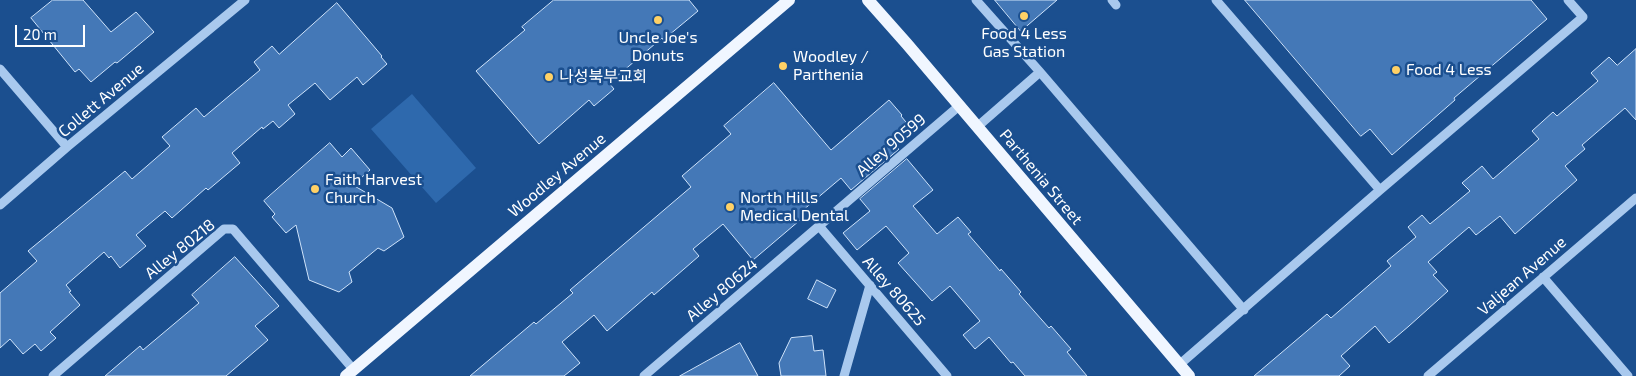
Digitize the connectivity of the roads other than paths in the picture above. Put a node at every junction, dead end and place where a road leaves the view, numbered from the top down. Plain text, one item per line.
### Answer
1 (245, 0) edge
2 (789, 0) edge
3 (868, 0) edge
4 (976, 0) edge
5 (1216, 0) edge
6 (1568, 0) edge
7 (0, 68) edge
8 (1040, 72) junction
9 (959, 106) junction
10 (977, 127) junction
11 (67, 147) junction
12 (1380, 190) junction
13 (1636, 198) edge
14 (0, 205) edge
15 (819, 226) junction
16 (1543, 277) junction
17 (870, 286) junction
18 (1244, 310) junction
19 (1179, 365) junction
20 (350, 373) edge
21 (52, 376) edge
22 (644, 376) edge
23 (844, 376) edge
24 (947, 376) edge
25 (1189, 376) edge
26 (1428, 376) edge
27 (1628, 376) edge

1 - 11 street, Collett Avenue
2 - 20 main road, Woodley Avenue
3 - 9 main road, Parthenia Street
4 - 8 street
5 - 12 street
6 - 12 street
7 - 11 street
8 - 10 street
8 - 18 street
9 - 10 main road, Parthenia Street
9 - 15 street, Alley 90599
10 - 19 main road, Parthenia Street
11 - 14 street, Collett Avenue
12 - 18 street
13 - 16 street, Valjean Avenue
15 - 17 street, Alley 80625
15 - 22 street, Alley 80624
16 - 26 street, Valjean Avenue
16 - 27 street
17 - 23 street
17 - 24 street, Alley 80625
18 - 19 street
19 - 25 main road, Parthenia Street
20 - 21 street, Alley 80218

